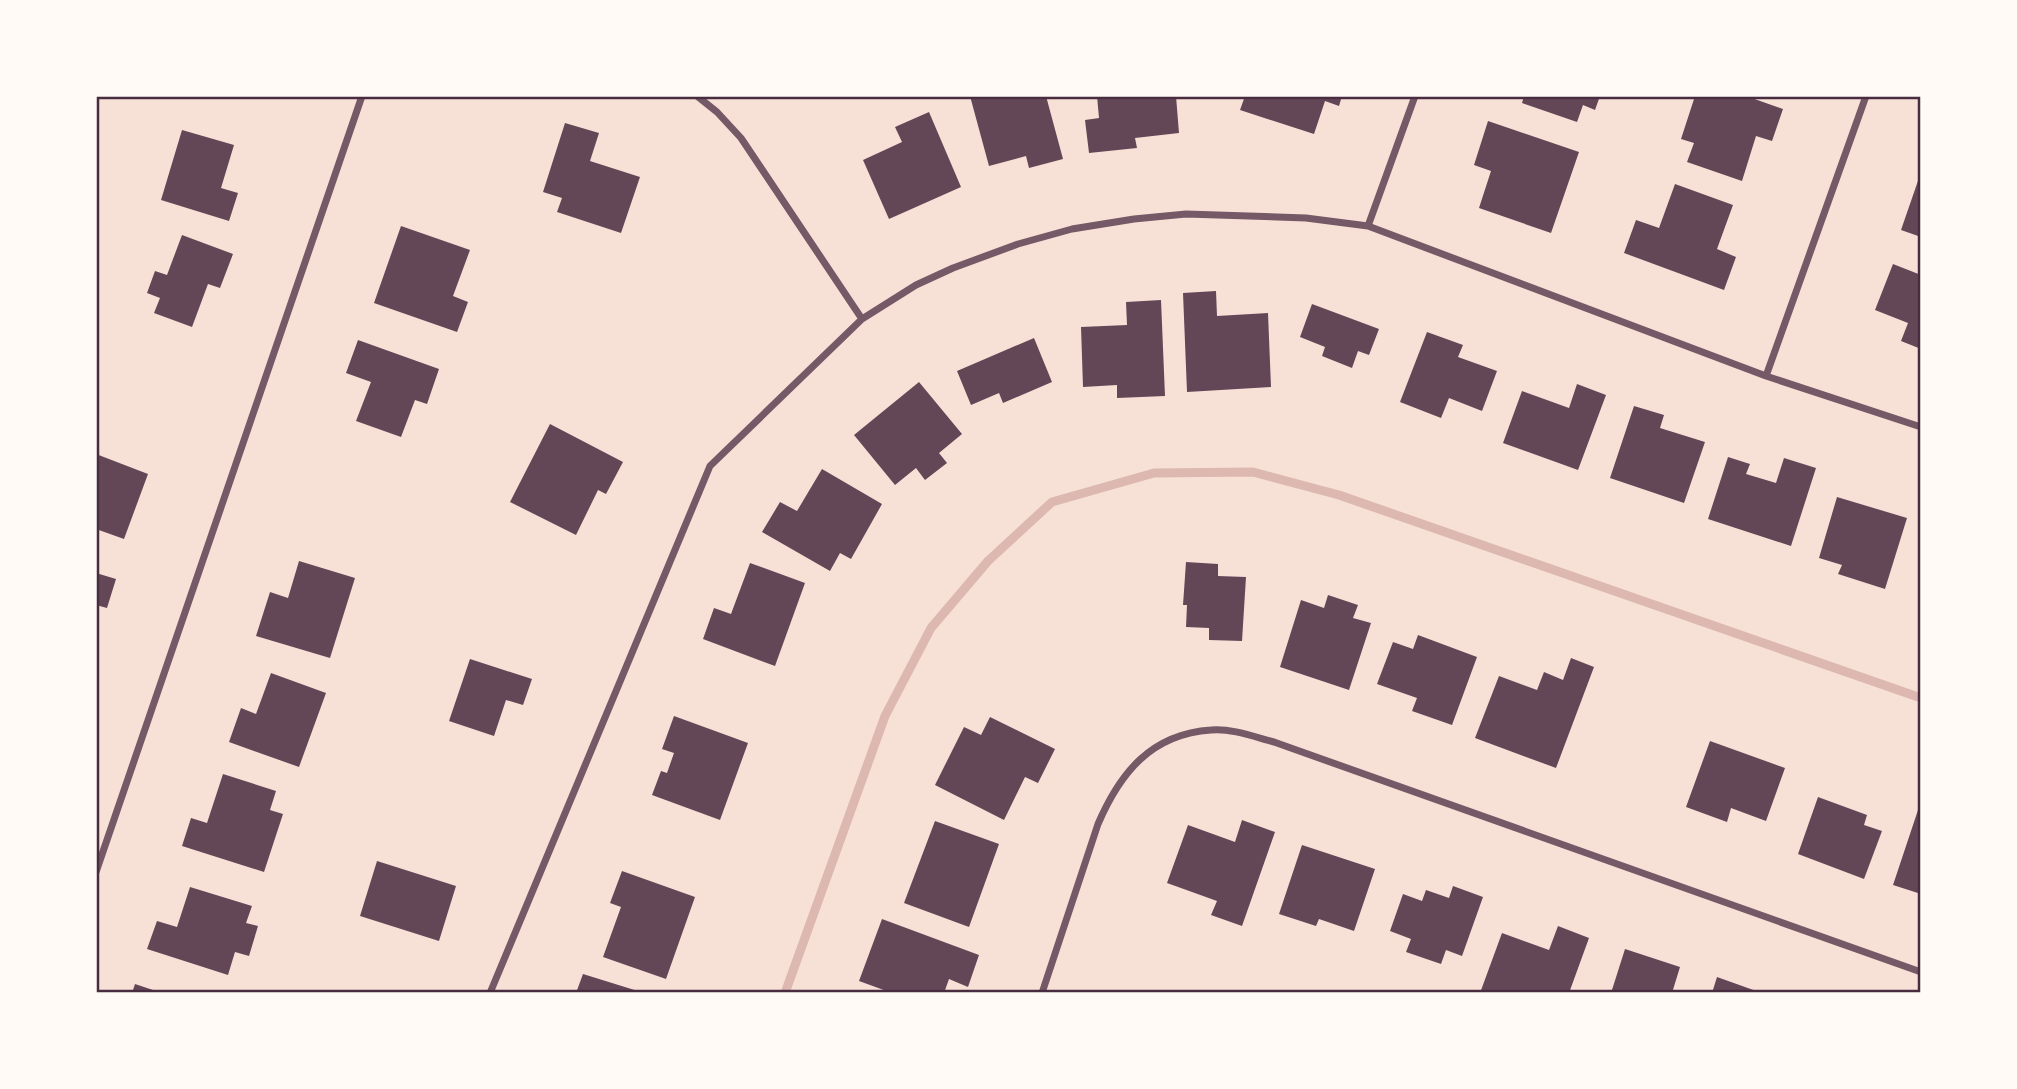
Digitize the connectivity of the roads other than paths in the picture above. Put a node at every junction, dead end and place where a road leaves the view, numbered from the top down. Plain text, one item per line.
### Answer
1 (362, 96) edge
2 (697, 96) edge
3 (1415, 96) edge
4 (1866, 96) edge
5 (1368, 226) junction
6 (862, 319) junction
7 (1766, 376) junction
8 (1921, 427) edge
9 (96, 872) edge
10 (1921, 972) edge
11 (490, 993) edge
12 (1042, 993) edge

1 - 9 street
2 - 6 street
3 - 5 street
4 - 7 street
5 - 6 street
5 - 7 street
6 - 11 street
7 - 8 street
10 - 12 street

